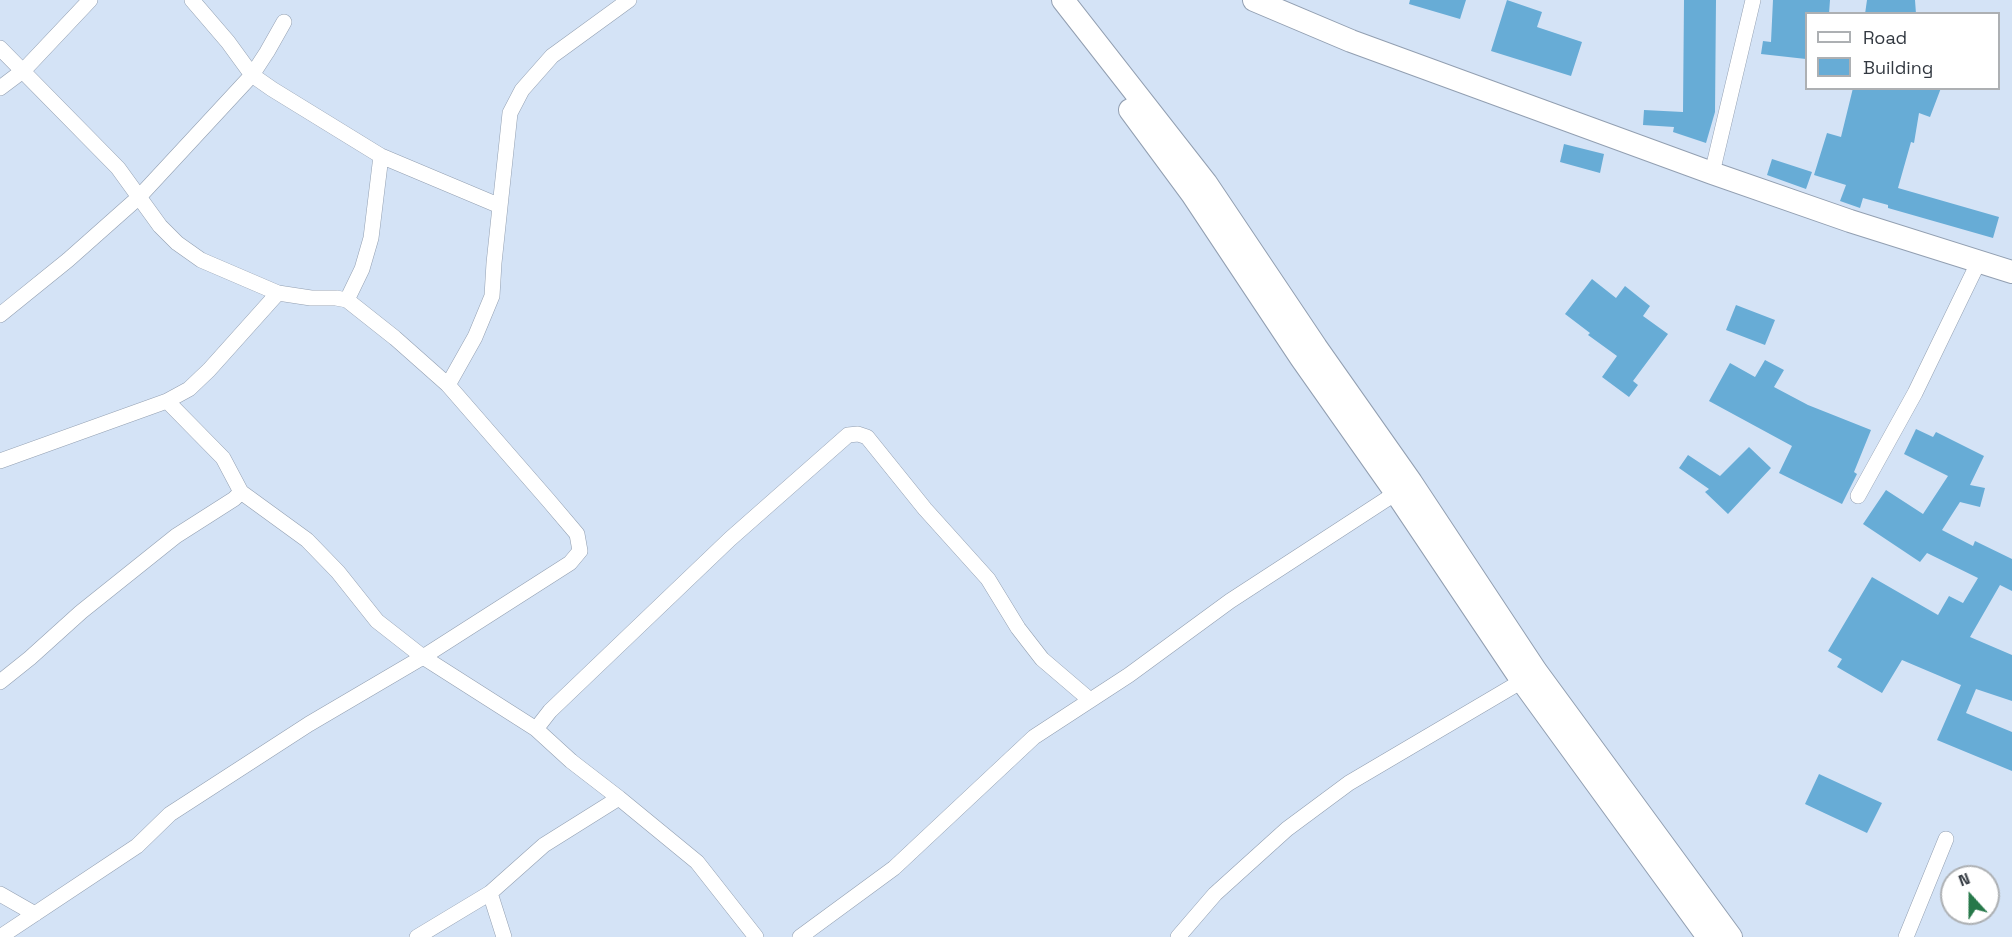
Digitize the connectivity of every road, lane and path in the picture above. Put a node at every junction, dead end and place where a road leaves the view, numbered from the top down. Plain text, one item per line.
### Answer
1 (90, 0) edge
2 (192, 0) edge
3 (629, 0) edge
4 (1044, 0) edge
5 (1063, 0) edge
6 (1254, 0) edge
7 (1753, 0) edge
8 (284, 22) dead end
9 (0, 48) edge
10 (24, 70) junction
11 (252, 75) junction
12 (0, 88) edge
13 (381, 156) junction
14 (1712, 173) junction
15 (139, 197) junction
16 (500, 206) junction
17 (1979, 261) junction
18 (2012, 272) edge
19 (278, 293) junction
20 (347, 300) junction
21 (0, 315) edge
22 (447, 386) junction
23 (167, 401) junction
24 (0, 461) edge
25 (241, 492) junction
26 (1396, 493) junction
27 (1858, 496) dead end
28 (423, 657) junction
29 (1521, 681) junction
30 (0, 682) edge
31 (1090, 700) junction
32 (536, 729) junction
33 (619, 798) junction
34 (1946, 839) dead end
35 (489, 893) junction
36 (0, 894) edge
37 (35, 914) junction
38 (0, 937) edge
39 (417, 937) edge
40 (504, 937) edge
41 (756, 937) edge
42 (800, 937) edge
43 (1178, 937) edge
44 (1708, 937) edge
45 (1731, 937) edge
46 (1906, 937) edge

1 - 10 street
2 - 11 street
3 - 16 street
4 - 26 main road
5 - 45 main road
6 - 14 main road
7 - 14 street
8 - 11 street
9 - 10 street
10 - 12 street
10 - 15 street
11 - 13 street
11 - 15 street
13 - 16 street
13 - 20 street
14 - 17 main road
15 - 19 street
15 - 21 street
16 - 22 street
17 - 18 main road
17 - 27 street
19 - 20 street
19 - 23 street
20 - 22 street
22 - 28 street
23 - 24 street
23 - 25 street
25 - 28 street
25 - 30 street
26 - 29 main road
26 - 31 street
28 - 32 street
28 - 37 street
29 - 43 street
29 - 44 main road
31 - 32 street
31 - 42 street
32 - 33 street
33 - 35 street
33 - 41 street
34 - 46 street
35 - 39 street
35 - 40 street
36 - 37 street
37 - 38 street

